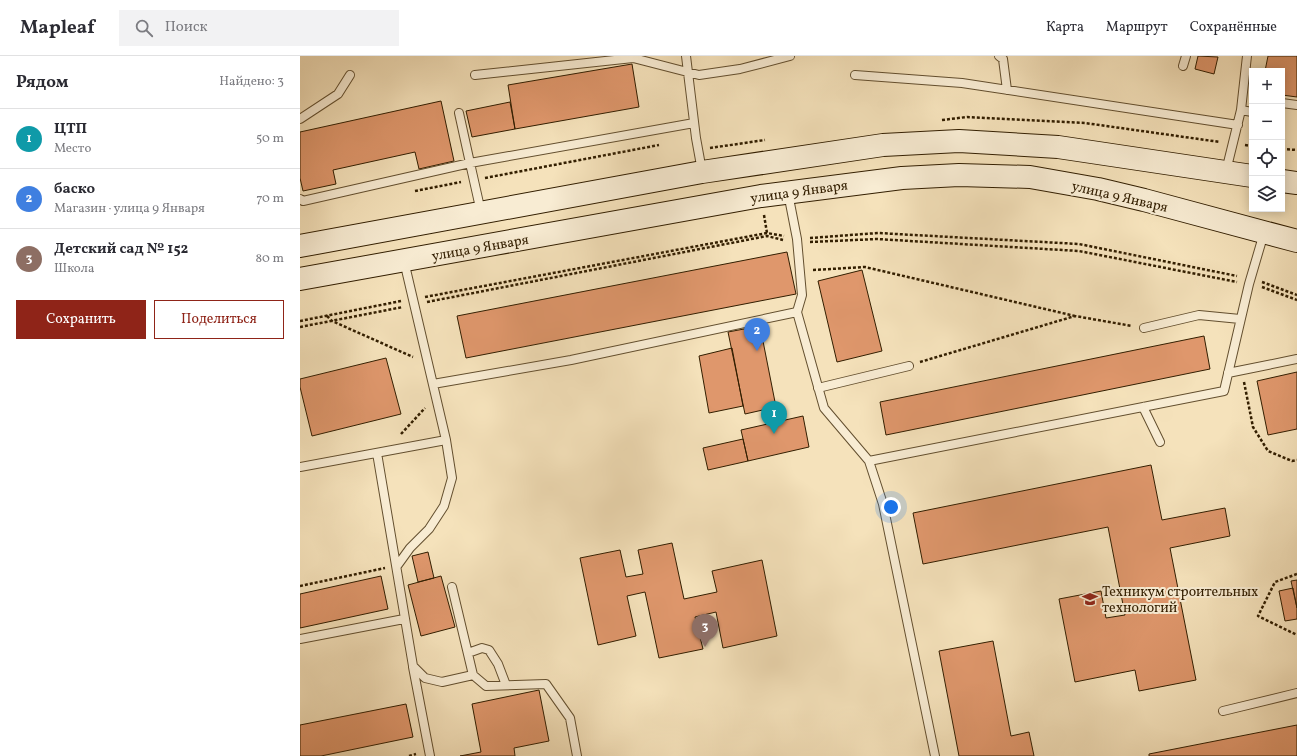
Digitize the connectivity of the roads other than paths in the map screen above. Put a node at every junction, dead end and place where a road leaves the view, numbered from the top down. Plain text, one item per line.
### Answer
1 (686, 56) edge
2 (790, 56) edge
3 (998, 56) edge
4 (1186, 56) edge
5 (1246, 56) edge
6 (1183, 66) dead end
7 (688, 72) junction
8 (350, 74) dead end
9 (475, 75) dead end
10 (855, 75) dead end
11 (1007, 90) junction
12 (1285, 104) edge
13 (1297, 106) edge
14 (1241, 110) junction
15 (1249, 111) edge
16 (459, 113) dead end
17 (300, 119) edge
18 (694, 123) junction
19 (1238, 125) junction
20 (470, 163) junction
21 (702, 172) junction
22 (1226, 172) junction
23 (1249, 176) edge
24 (1285, 181) edge
25 (1297, 183) edge
26 (788, 192) junction
27 (300, 199) edge
28 (706, 206) junction
29 (481, 212) junction
30 (1264, 233) junction
31 (1297, 241) edge
32 (300, 246) edge
33 (403, 260) junction
34 (300, 279) edge
35 (797, 312) junction
36 (1240, 319) junction
37 (1144, 328) road end
38 (1297, 359) edge
39 (909, 366) road end
40 (1228, 373) junction
41 (433, 384) junction
42 (818, 388) junction
43 (1143, 407) junction
44 (446, 440) junction
45 (1160, 442) dead end
46 (377, 453) junction
47 (869, 461) junction
48 (300, 467) edge
49 (397, 566) junction
50 (452, 587) dead end
51 (404, 619) junction
52 (300, 639) edge
53 (468, 653) junction
54 (413, 666) junction
55 (473, 675) junction
56 (506, 685) junction
57 (1297, 693) edge
58 (1223, 711) dead end
59 (430, 756) edge
60 (578, 756) edge
61 (935, 756) edge

1 - 7 lane
2 - 7 lane
3 - 11 lane
4 - 6 lane
5 - 14 lane
7 - 9 lane
7 - 18 lane
8 - 17 lane
10 - 11 lane
11 - 19 lane
12 - 13 lane
14 - 15 lane
14 - 19 lane
16 - 20 lane
18 - 20 lane
18 - 21 lane
19 - 22 lane
20 - 27 lane
20 - 29 lane
21 - 22 main road
21 - 28 main road
21 - 29 main road
22 - 23 main road
24 - 25 main road
26 - 28 main road, улица 9 Января
26 - 30 main road, улица 9 Января
26 - 35 lane
28 - 33 main road, улица 9 Января
29 - 32 main road
30 - 31 main road, улица 9 Января
30 - 36 lane
33 - 34 main road, улица 9 Января
33 - 41 lane
35 - 41 lane
35 - 42 lane
36 - 37 lane
36 - 40 lane
38 - 40 lane
39 - 42 lane
40 - 43 lane
41 - 44 lane
42 - 47 lane
43 - 45 lane
43 - 47 lane
44 - 46 lane
44 - 49 lane
46 - 48 lane
46 - 49 lane
47 - 61 lane
49 - 51 lane
50 - 53 lane
51 - 52 lane
51 - 54 lane
53 - 55 lane
53 - 56 lane
54 - 55 lane
54 - 59 lane
55 - 56 lane
56 - 60 lane
57 - 58 lane

